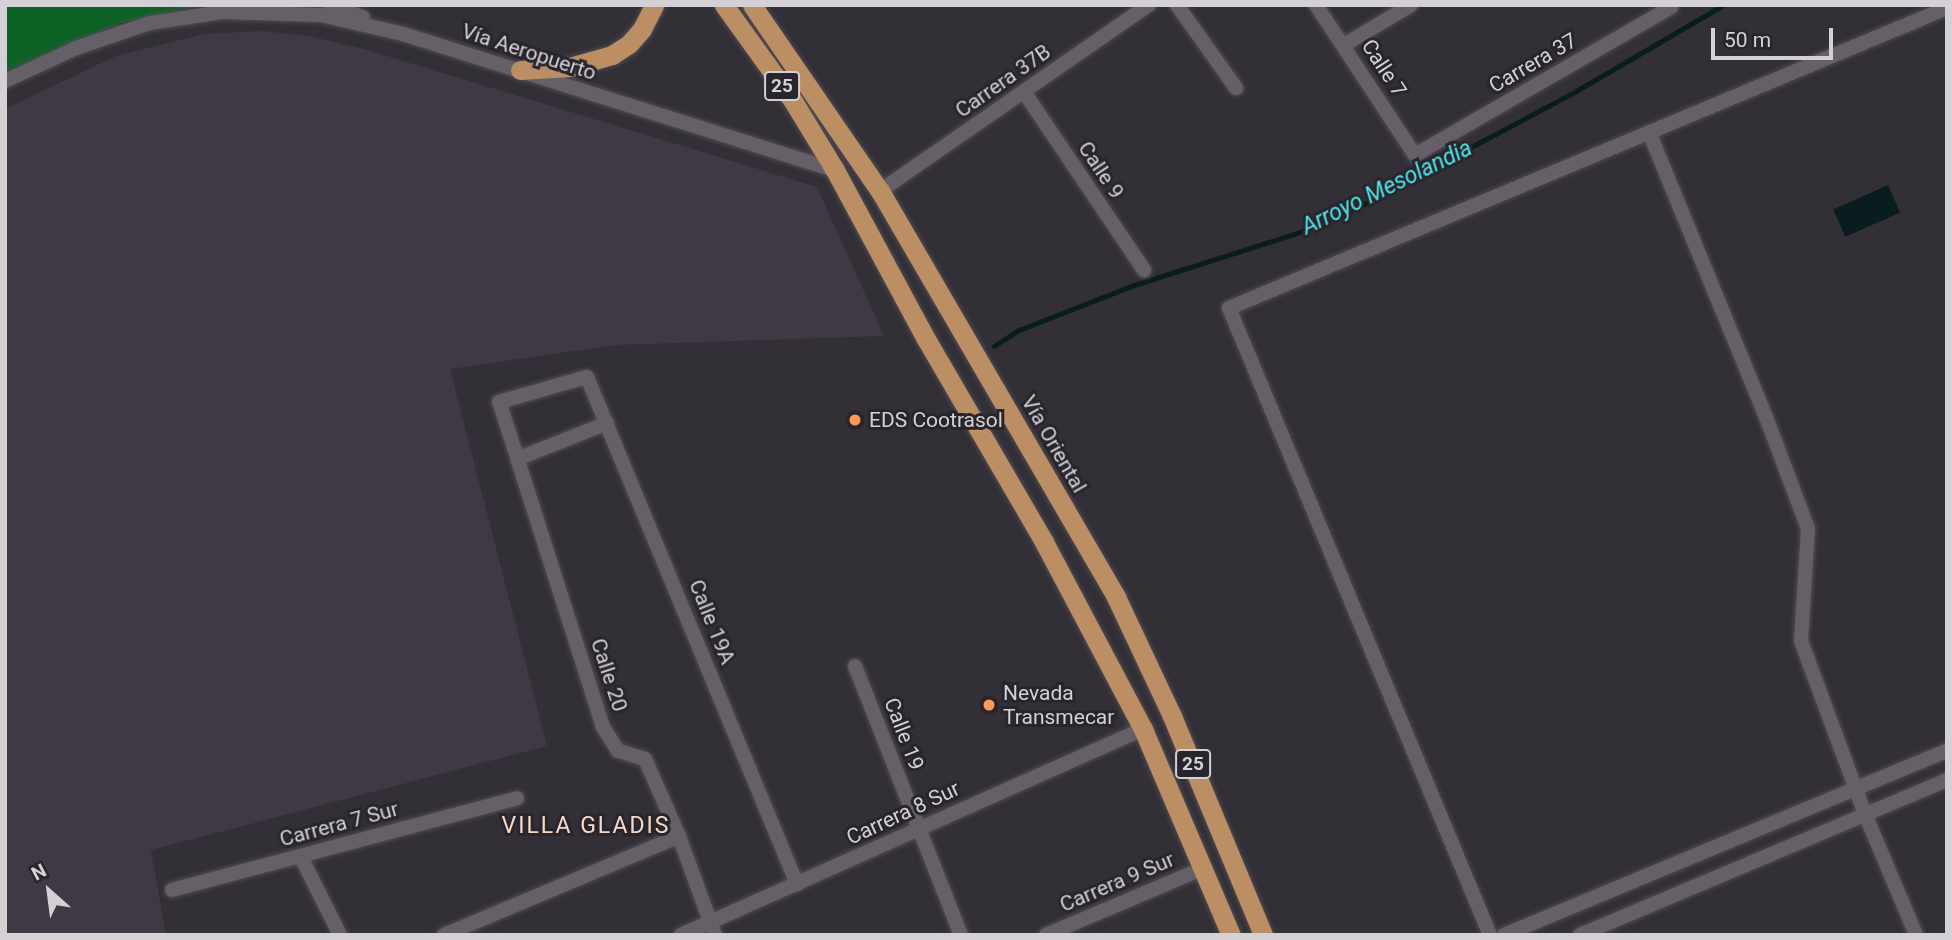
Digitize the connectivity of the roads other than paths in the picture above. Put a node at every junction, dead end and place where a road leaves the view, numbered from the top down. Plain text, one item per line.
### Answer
1 (331, 5) edge
2 (654, 5) edge
3 (724, 5) edge
4 (752, 5) edge
5 (1149, 5) edge
6 (1177, 5) edge
7 (1316, 5) edge
8 (1411, 5) edge
9 (1671, 7) edge
10 (1947, 8) edge
11 (403, 34) junction
12 (1344, 45) junction
13 (520, 70) junction
14 (5, 81) edge
15 (1236, 88) dead end
16 (1024, 92) junction
17 (1649, 132) junction
18 (1415, 155) joint
19 (835, 170) junction
20 (880, 191) junction
21 (1144, 270) dead end
22 (587, 377) joint
23 (607, 424) junction
24 (517, 460) junction
25 (855, 666) dead end
26 (1143, 729) junction
27 (1947, 751) edge
28 (1947, 780) edge
29 (1857, 788) junction
30 (517, 798) dead end
31 (1866, 814) junction
32 (919, 828) junction
33 (679, 836) junction
34 (302, 857) junction
35 (1204, 868) junction
36 (797, 884) junction
37 (172, 890) dead end
38 (712, 929) edge
39 (340, 935) edge
40 (444, 935) edge
41 (681, 935) edge
42 (961, 935) edge
43 (1046, 935) edge
44 (1231, 935) edge
45 (1263, 935) edge
46 (1490, 935) edge
47 (1504, 935) edge
48 (1580, 935) edge
49 (1916, 935) edge

1 - 11 street
2 - 13 highway
3 - 19 highway, 25
4 - 20 highway, Vía Oriental / 25
5 - 16 street, Carrera 37B
6 - 15 street
7 - 12 street, Calle 7
8 - 12 street
9 - 18 street, Carrera 37
10 - 17 street
11 - 13 street, Vía Aeropuerto
11 - 14 street, Vía Aeropuerto
12 - 18 street, Calle 7
13 - 19 street, Vía Aeropuerto
16 - 20 street, Carrera 37B
16 - 21 street, Calle 9
17 - 29 street
17 - 46 street
19 - 26 highway, 25
20 - 45 highway, Vía Oriental / 25
22 - 23 street, Calle 19A
22 - 24 street, Calle 20
23 - 24 street
23 - 36 street, Calle 19A
24 - 33 street, Calle 20
25 - 32 street, Calle 19
26 - 32 street, Carrera 8 Sur
26 - 35 highway, 25
27 - 29 street
28 - 31 street
29 - 31 street
29 - 47 street
30 - 34 street, Carrera 7 Sur
31 - 48 street
31 - 49 street
32 - 36 street, Carrera 8 Sur
32 - 42 street, Calle 19
33 - 38 street, Calle 20
33 - 40 street
34 - 37 street, Carrera 7 Sur
34 - 39 street
35 - 43 street, Carrera 9 Sur
35 - 44 highway, 25
36 - 38 street, Carrera 8 Sur
38 - 41 street, Carrera 8 Sur

